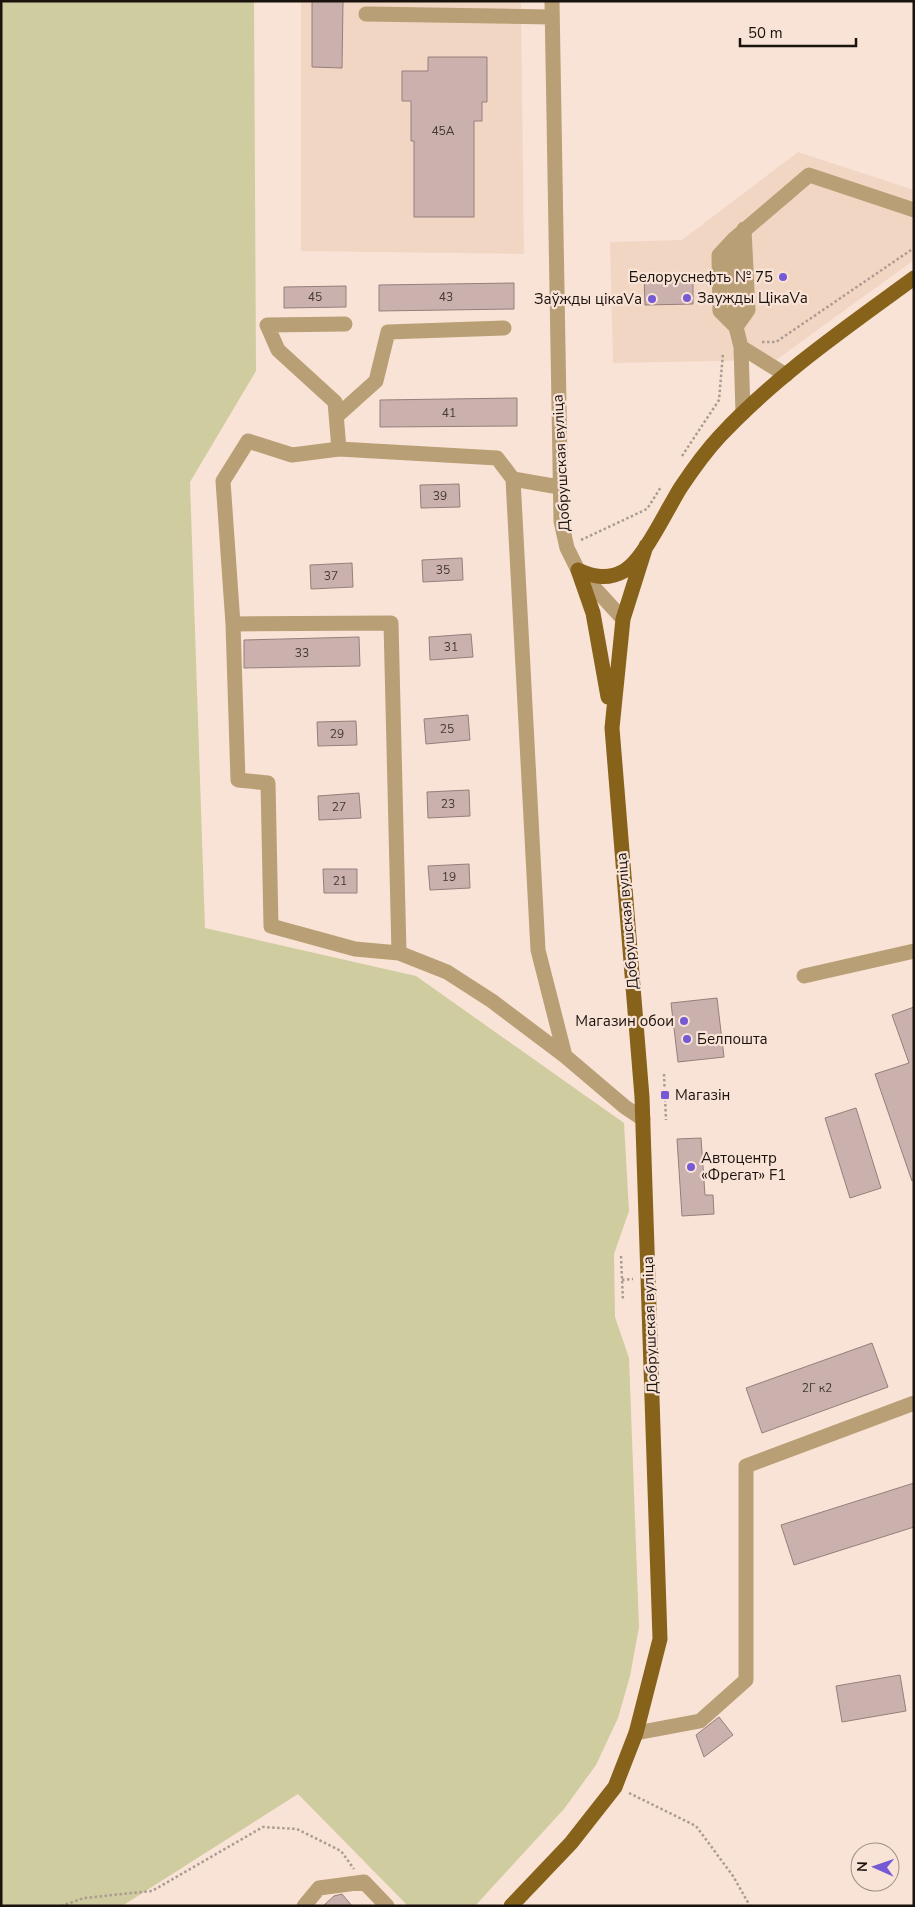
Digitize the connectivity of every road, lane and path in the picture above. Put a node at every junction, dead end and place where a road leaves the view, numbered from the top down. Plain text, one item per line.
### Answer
1 (552, 1) edge
2 (366, 14) dead end
3 (551, 17) junction
4 (914, 210) edge
5 (744, 229) junction
6 (914, 248) edge
7 (914, 278) edge
8 (345, 324) dead end
9 (736, 327) junction
10 (504, 328) dead end
11 (758, 342) dead end
12 (741, 347) junction
13 (722, 353) dead end
14 (786, 375) junction
15 (743, 412) junction
16 (337, 416) junction
17 (339, 449) junction
18 (678, 462) dead end
19 (513, 479) junction
20 (662, 486) dead end
21 (559, 487) junction
22 (577, 542) dead end
23 (646, 546) junction
24 (578, 570) junction
25 (623, 618) junction
26 (233, 624) junction
27 (612, 728) junction
28 (914, 951) edge
29 (398, 953) junction
30 (804, 976) dead end
31 (565, 1056) junction
32 (664, 1074) dead end
33 (643, 1118) junction
34 (666, 1120) dead end
35 (621, 1256) dead end
36 (622, 1301) dead end
37 (914, 1403) edge
38 (636, 1733) junction
39 (615, 1786) junction
40 (364, 1882) junction
41 (62, 1906) edge
42 (304, 1906) edge
43 (387, 1906) edge
44 (511, 1906) edge
45 (750, 1906) edge

1 - 3 street, Добрушская вуліца
2 - 3 street
3 - 21 street, Добрушская вуліца
4 - 5 street
5 - 9 street
5 - 9 street
6 - 11 path
7 - 14 main road
8 - 16 street
9 - 12 street
10 - 16 street
12 - 14 street
12 - 15 street
13 - 18 path
14 - 15 main road
15 - 23 main road
16 - 17 street
17 - 19 street
17 - 26 street
19 - 21 street
19 - 31 street
20 - 22 path
21 - 24 street, Добрушская вуліца
23 - 24 main road
23 - 25 main road
24 - 25 street, Добрушская вуліца
24 - 27 main road
25 - 27 main road, Добрушская вуліца
26 - 29 street
26 - 29 street
27 - 33 main road, Добрушская вуліца
28 - 30 street
29 - 31 street
31 - 33 street
32 - 34 path
33 - 38 main road, Добрушская вуліца
35 - 36 path
37 - 38 street
38 - 39 main road, Добрушская вуліца
39 - 44 main road, Добрушская вуліца
39 - 45 path
40 - 41 path
40 - 42 street
40 - 43 street

